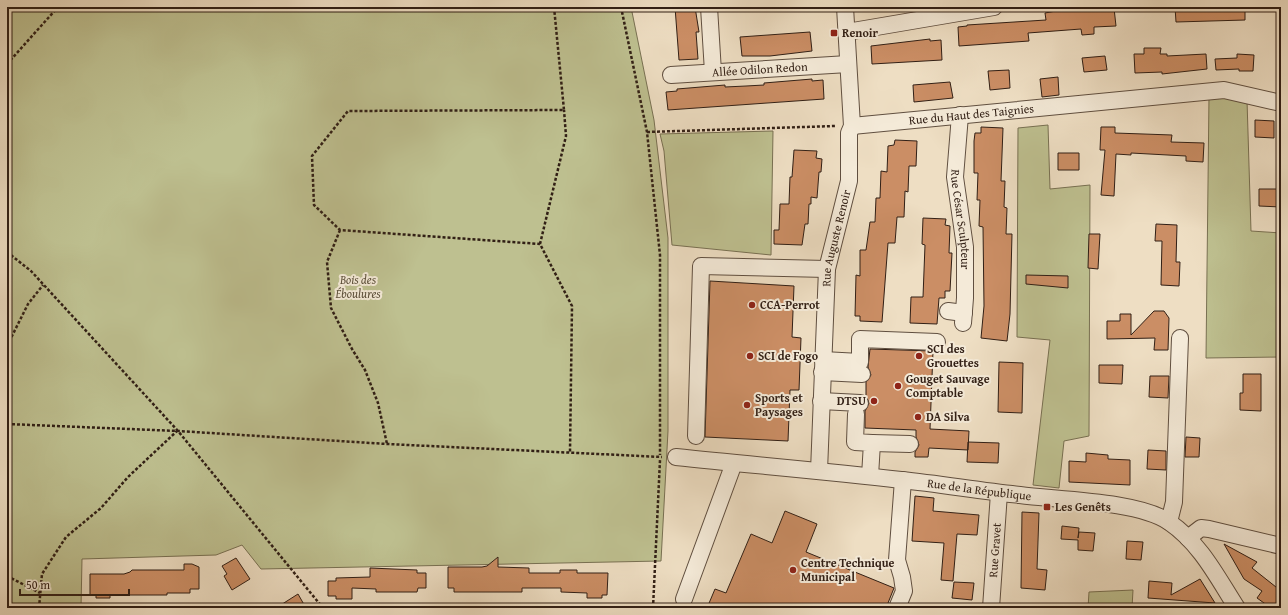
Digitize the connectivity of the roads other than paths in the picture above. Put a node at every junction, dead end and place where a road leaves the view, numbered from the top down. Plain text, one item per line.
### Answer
1 (709, 7) edge
2 (845, 7) edge
3 (994, 7) edge
4 (961, 10) edge
5 (847, 32) junction
6 (848, 64) junction
7 (713, 72) junction
8 (671, 74) dead end
9 (1281, 103) edge
10 (960, 115) junction
11 (852, 126) junction
12 (827, 269) junction
13 (948, 311) dead end
14 (1180, 338) dead end
15 (937, 342) dead end
16 (823, 366) junction
17 (862, 374) dead end
18 (821, 401) junction
19 (696, 436) dead end
20 (872, 443) junction
21 (910, 444) dead end
22 (668, 457) road end
23 (734, 463) junction
24 (819, 470) junction
25 (870, 476) junction
26 (903, 480) junction
27 (999, 493) junction
28 (1169, 522) junction
29 (1188, 538) junction
30 (1281, 546) edge
31 (684, 599) dead end
32 (897, 608) edge
33 (991, 608) edge
34 (1237, 608) edge

1 - 7 street
2 - 5 street, Rue Auguste Renoir
3 - 4 street
4 - 5 street
5 - 6 street, Rue Auguste Renoir
6 - 7 street, Allée Odilon Redon
6 - 11 street, Rue Auguste Renoir
7 - 8 street, Allée Odilon Redon
9 - 10 street, Rue du Haut des Taignies
10 - 11 street, Rue du Haut des Taignies
10 - 13 street, Rue César Sculpteur
11 - 12 street, Rue Auguste Renoir
12 - 16 street, Rue Auguste Renoir
12 - 19 street
14 - 28 street
15 - 16 street
16 - 17 street
16 - 18 street, Rue Auguste Renoir
18 - 20 street
18 - 24 street, Rue Auguste Renoir
20 - 21 street
20 - 25 street
22 - 23 street, Rue de la République
23 - 24 street, Rue de la République
23 - 31 street
24 - 25 street, Rue de la République
25 - 26 street, Rue de la République
26 - 27 street, Rue de la République
26 - 32 street
27 - 28 street, Rue de la République
27 - 33 street, Rue Gravet
28 - 29 street, Rue de la République
29 - 30 street
29 - 34 street, Rue de la République

